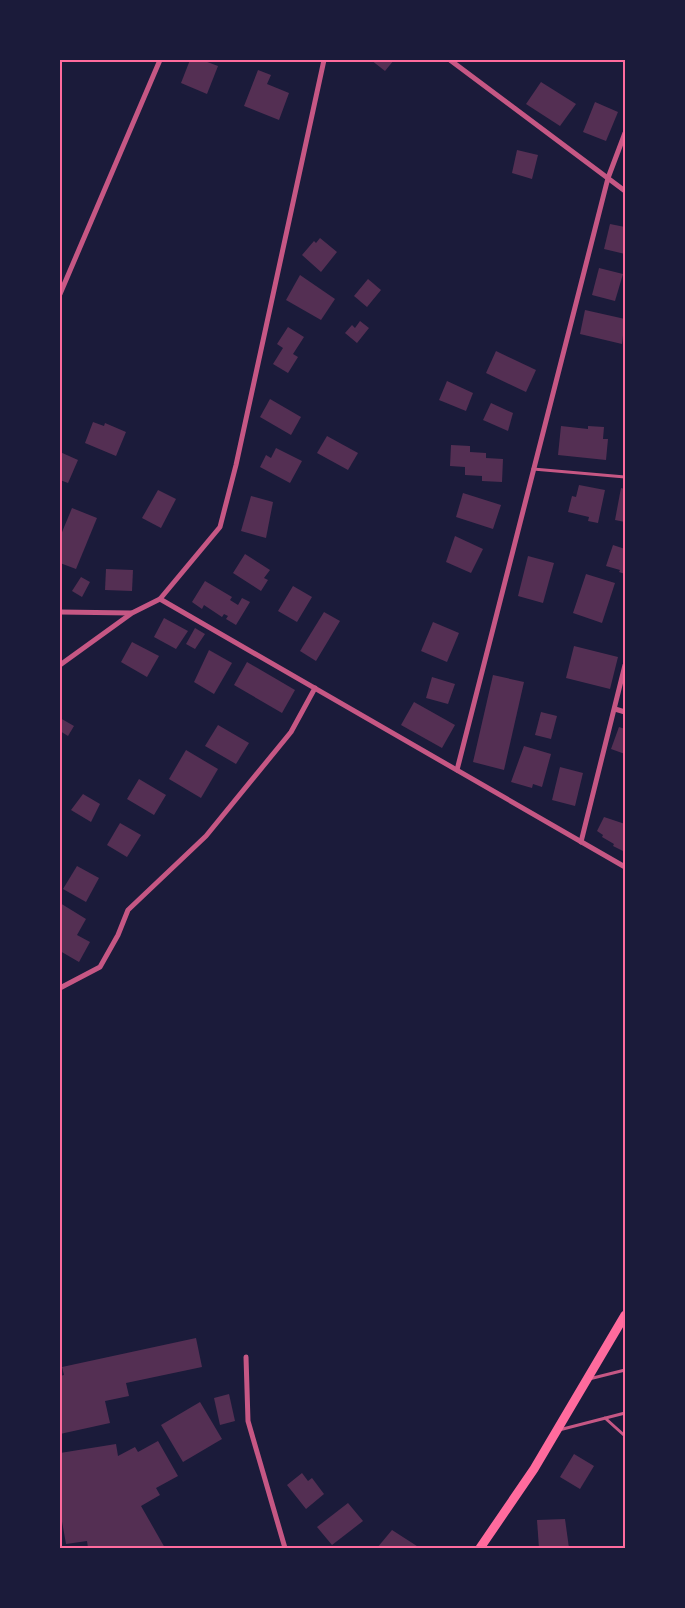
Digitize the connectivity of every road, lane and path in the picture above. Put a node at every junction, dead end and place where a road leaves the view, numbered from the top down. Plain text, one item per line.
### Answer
1 (160, 60) edge
2 (324, 60) edge
3 (450, 60) edge
4 (625, 133) edge
5 (608, 178) junction
6 (625, 191) edge
7 (60, 294) edge
8 (532, 469) junction
9 (625, 477) edge
10 (160, 599) junction
11 (60, 612) edge
12 (132, 613) junction
13 (60, 665) edge
14 (625, 665) edge
15 (315, 688) junction
16 (615, 709) junction
17 (625, 712) edge
18 (457, 770) junction
19 (581, 842) junction
20 (625, 867) edge
21 (60, 988) edge
22 (625, 1315) edge
23 (246, 1357) dead end
24 (625, 1370) edge
25 (586, 1379) junction
26 (625, 1413) edge
27 (605, 1418) junction
28 (556, 1431) junction
29 (625, 1436) edge
30 (285, 1548) edge
31 (480, 1548) edge

1 - 7 street
2 - 10 street
3 - 5 street
4 - 5 street
5 - 6 street
5 - 8 street
8 - 9 lane
8 - 18 street
10 - 12 street
10 - 15 street
11 - 12 street
12 - 13 street
14 - 16 street
15 - 18 street
15 - 21 street
16 - 17 street
16 - 19 street
18 - 19 street
19 - 20 street
22 - 25 main road
23 - 30 street
24 - 25 lane
25 - 28 main road
26 - 27 lane
27 - 28 lane
27 - 29 lane
28 - 31 main road

